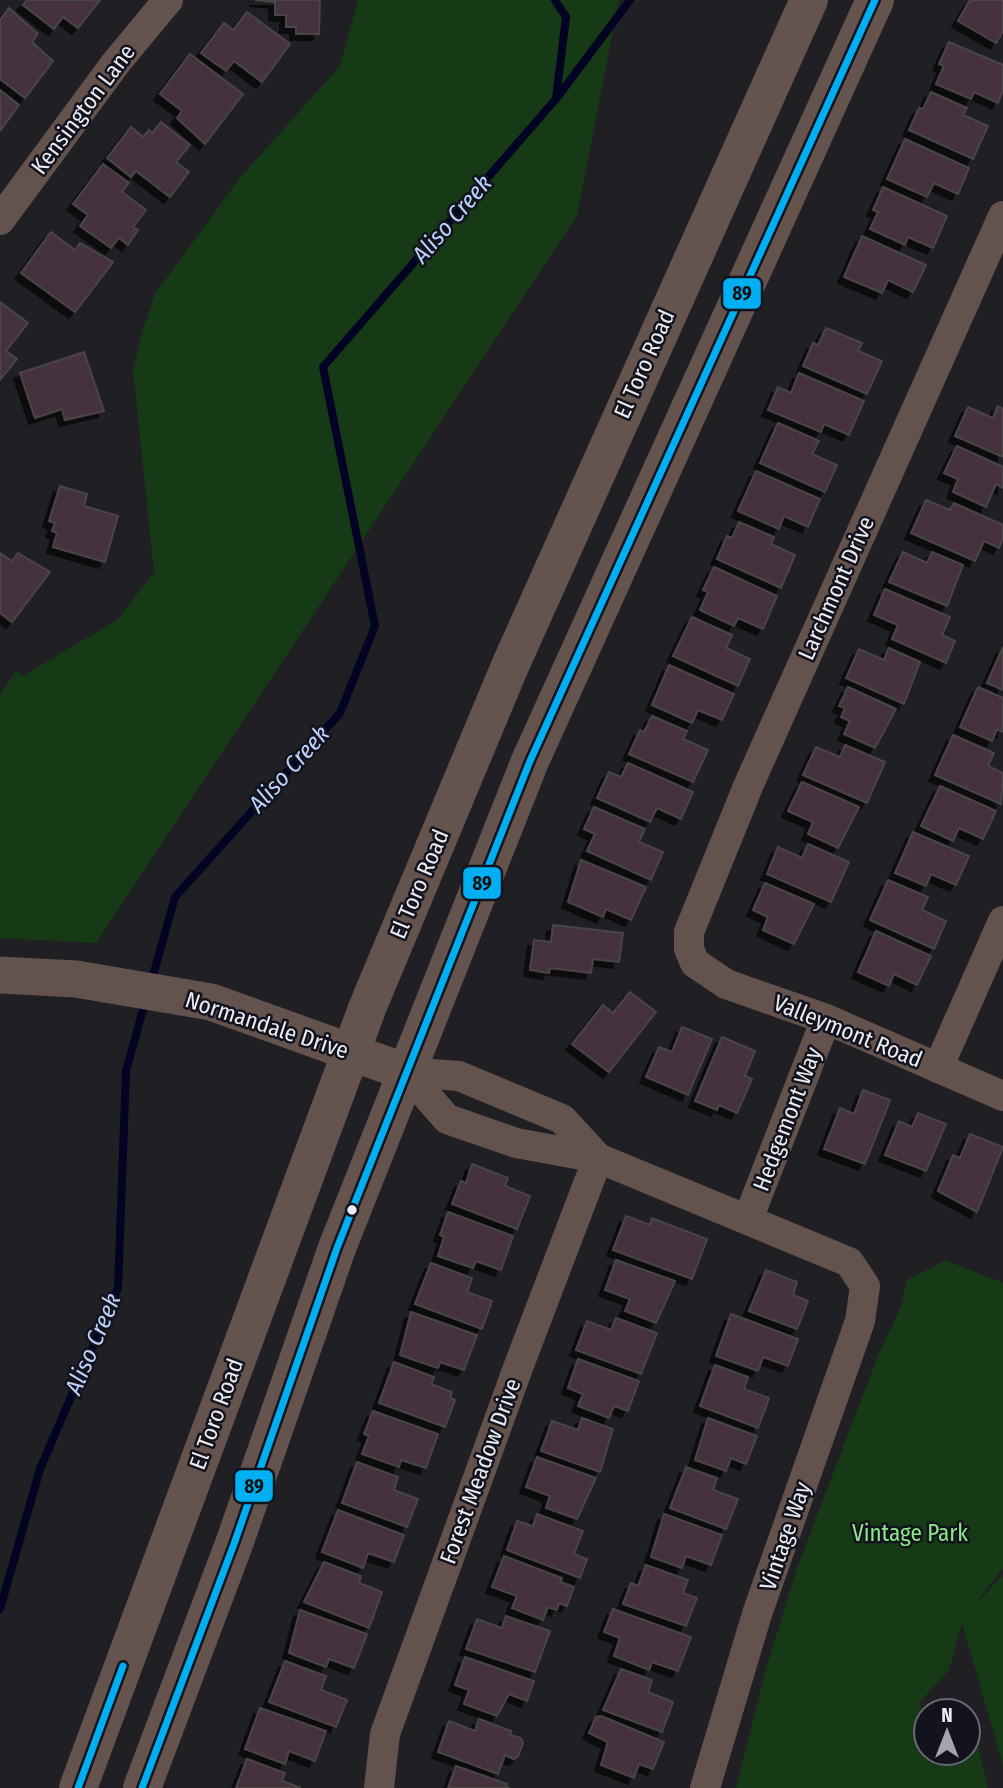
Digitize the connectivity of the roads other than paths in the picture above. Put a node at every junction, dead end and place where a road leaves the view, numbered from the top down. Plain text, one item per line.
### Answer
1 (167, 0) edge
2 (809, 0) edge
3 (875, 0) edge
4 (1003, 216) edge
5 (0, 220) edge
6 (1003, 921) edge
7 (695, 963) joint
8 (0, 975) edge
9 (826, 1019) junction
10 (351, 1051) junction
11 (938, 1068) junction
12 (406, 1072) junction
13 (1003, 1096) edge
14 (598, 1158) junction
15 (748, 1219) junction
16 (865, 1286) joint
17 (78, 1788) edge
18 (142, 1788) edge
19 (379, 1788) edge
20 (705, 1788) edge

1 - 5 street, Kensington Lane
2 - 10 main road, El Toro Road
3 - 12 main road
4 - 7 street, Larchmont Drive
6 - 11 street
7 - 9 street, Valleymont Road
8 - 10 street, Normandale Drive
9 - 11 street, Valleymont Road
9 - 15 street, Hedgemont Way
10 - 12 street, Normandale Drive
10 - 17 main road, El Toro Road
11 - 13 street, Valleymont Road
12 - 14 street, Normandale Drive
12 - 14 street, Normandale Drive
12 - 18 main road
14 - 15 street, Normandale Drive
14 - 19 street, Forest Meadow Drive
15 - 16 street, Normandale Drive
16 - 20 street, Vintage Way

